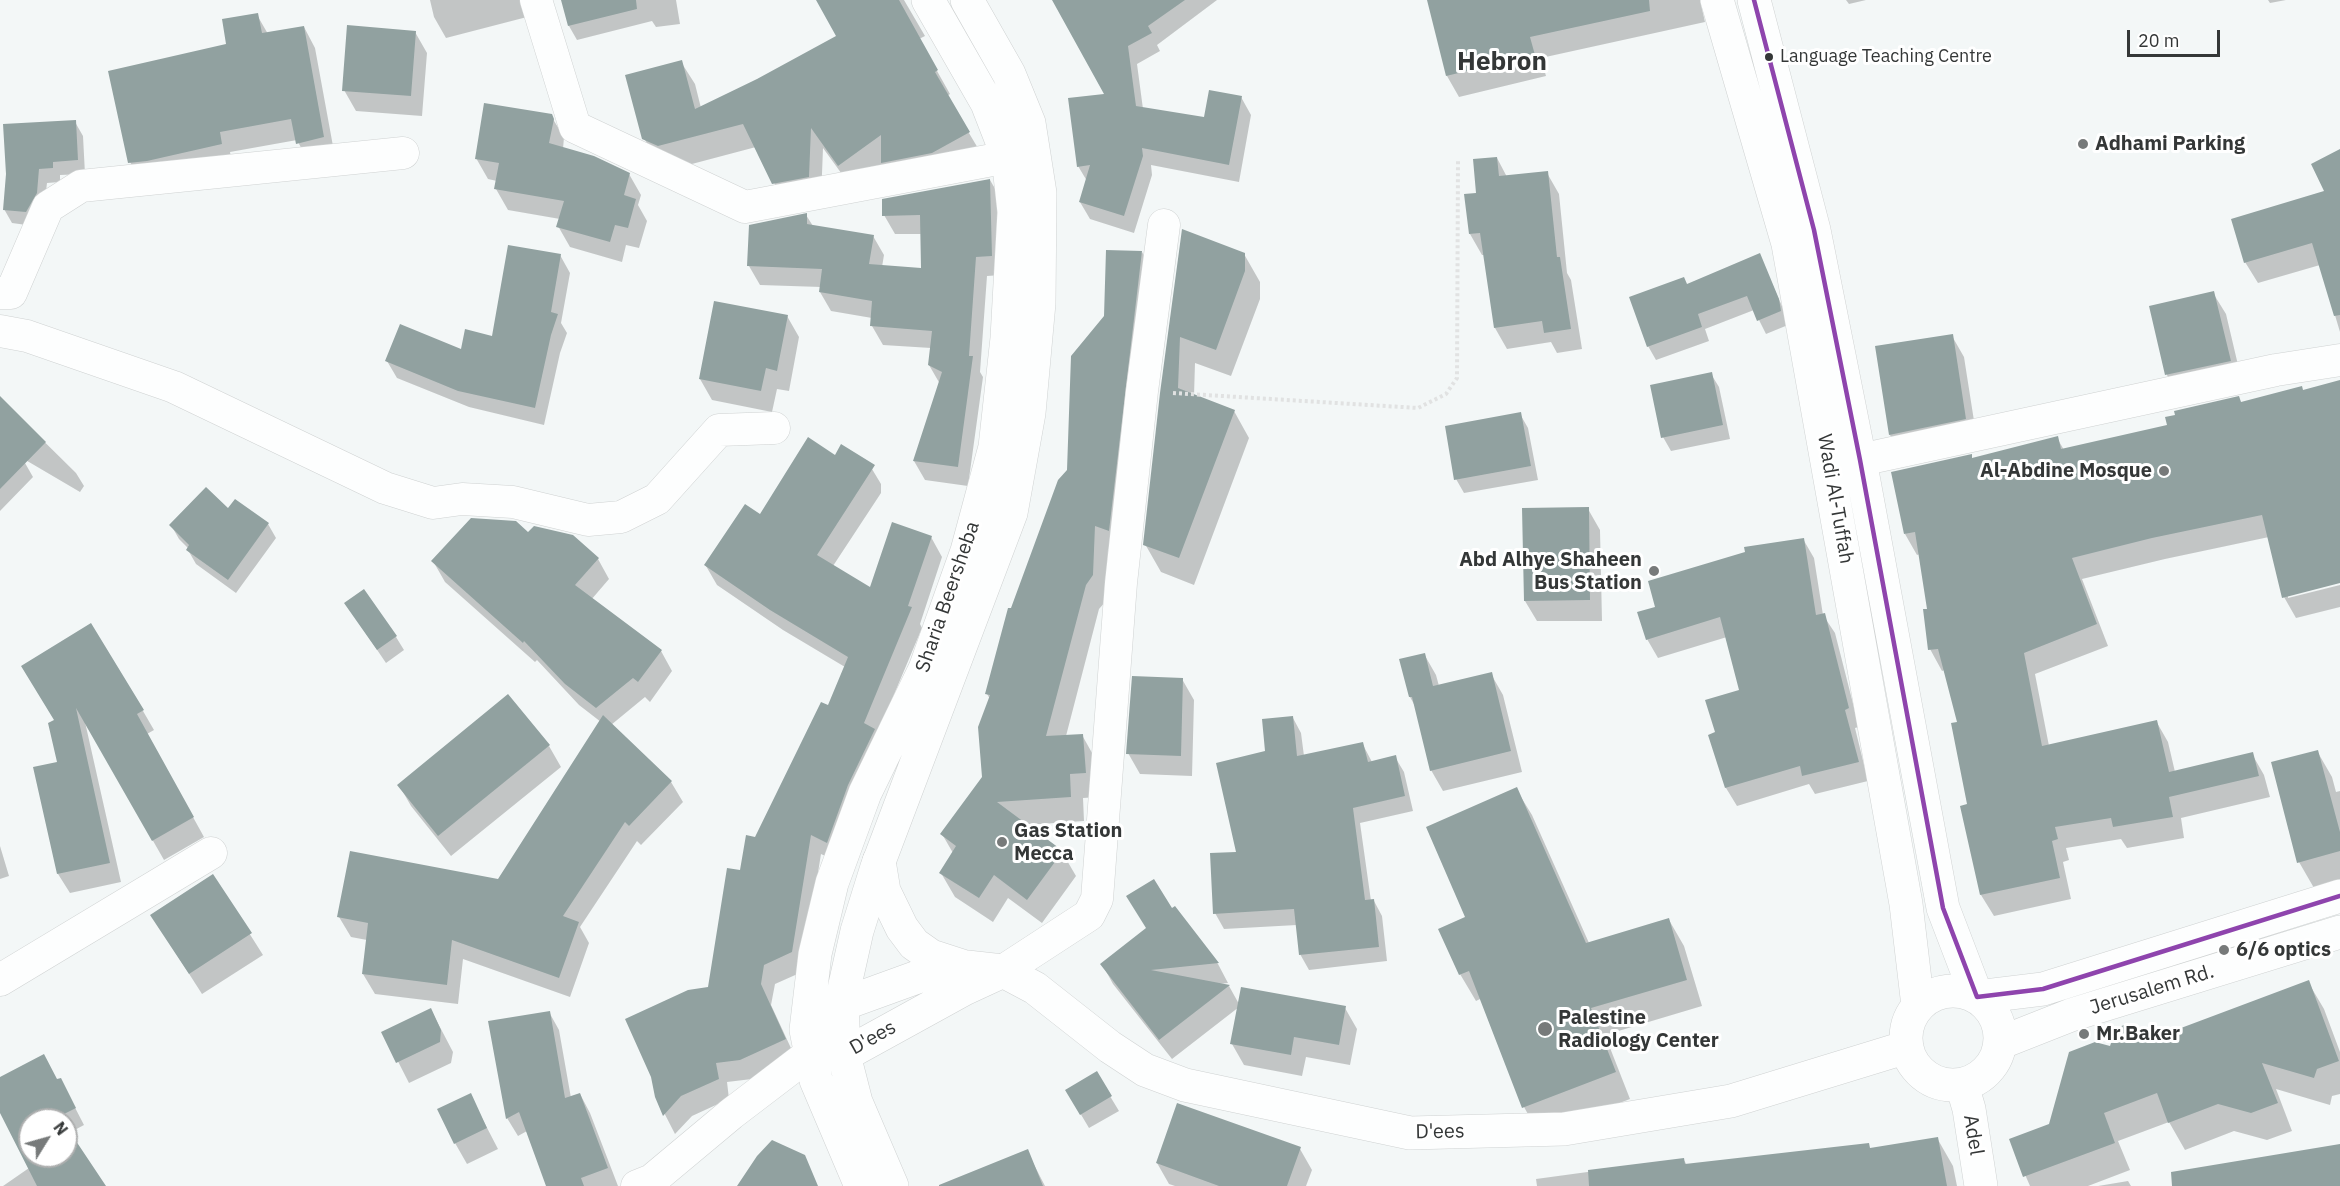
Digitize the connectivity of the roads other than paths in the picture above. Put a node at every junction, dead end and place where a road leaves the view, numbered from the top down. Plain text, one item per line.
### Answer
1 (536, 0) edge
2 (928, 0) edge
3 (966, 0) edge
4 (1717, 0) edge
5 (1754, 0) edge
6 (403, 153) dead end
7 (1008, 157) junction
8 (1164, 225) dead end
9 (0, 293) edge
10 (0, 331) edge
11 (2340, 360) edge
12 (774, 428) dead end
13 (1860, 460) junction
14 (211, 853) dead end
15 (879, 861) junction
16 (2340, 896) edge
17 (2340, 933) edge
18 (966, 967) junction
19 (1003, 971) junction
20 (0, 980) edge
21 (1977, 997) junction
22 (843, 1004) junction
23 (1918, 1006) junction
24 (2000, 1043) junction
25 (1907, 1047) junction
26 (810, 1053) junction
27 (844, 1055) junction
28 (1962, 1085) junction
29 (637, 1186) edge
30 (861, 1186) edge
31 (892, 1186) edge
32 (1981, 1186) edge

1 - 7 street
2 - 7 street, Sharia Beersheba
3 - 15 street, Sharia Beersheba
4 - 23 street, Wadi Al-Tuffah
5 - 13 street, Wadi Al-Tuffah
6 - 9 street
7 - 26 street, Sharia Beersheba
8 - 19 street
10 - 12 street
11 - 13 street
13 - 21 street, Wadi Al-Tuffah
14 - 20 street
15 - 18 street
15 - 22 street, Sharia Beersheba
16 - 21 street
17 - 24 street, Jerusalem Rd.
18 - 19 street, D'ees
18 - 22 street, D'ees
19 - 25 street, D'ees
19 - 27 street, D'ees
21 - 23 street
21 - 24 street
22 - 26 street, D'ees
22 - 27 street, Sharia Beersheba
23 - 25 street
24 - 28 street
25 - 28 street
26 - 27 street, D'ees
26 - 29 street
26 - 30 street, Sharia Beersheba
27 - 31 street, Sharia Beersheba
28 - 32 street, Adel

